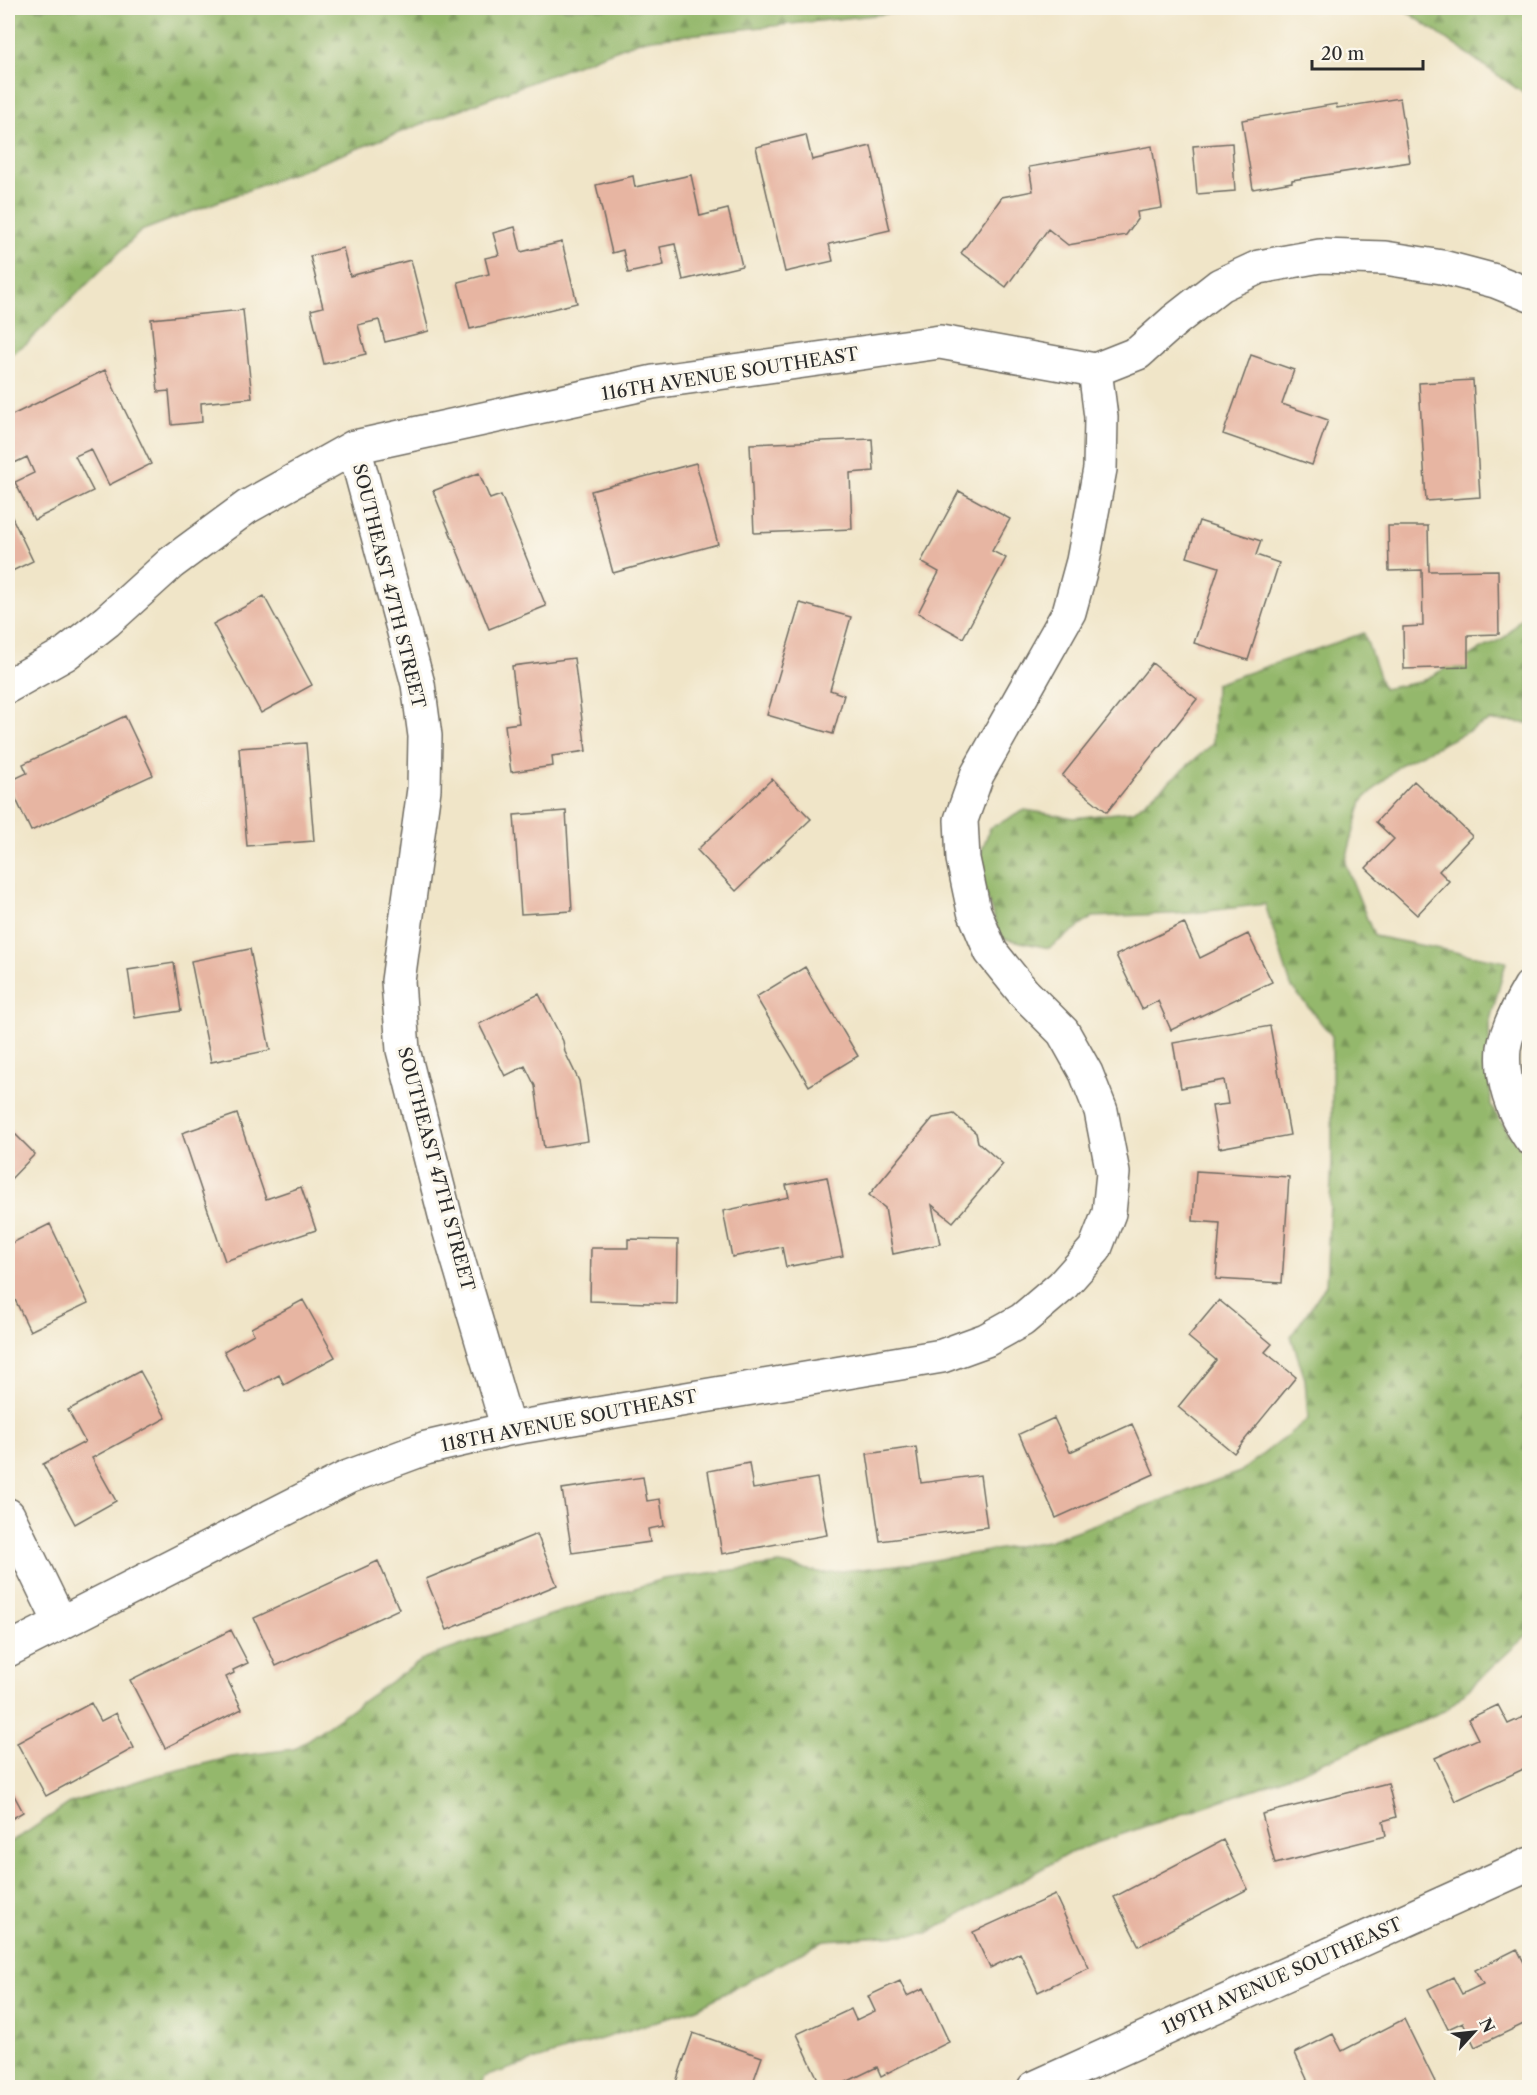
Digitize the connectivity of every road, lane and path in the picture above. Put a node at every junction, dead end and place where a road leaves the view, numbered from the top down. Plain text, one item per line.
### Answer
1 (1530, 295) edge
2 (1095, 370) junction
3 (354, 447) junction
4 (8, 686) edge
5 (1530, 987) edge
6 (1524, 1130) edge
7 (508, 1429) junction
8 (8, 1515) edge
9 (60, 1622) junction
10 (8, 1650) edge
11 (1530, 1864) edge
12 (1035, 2088) edge

1 - 2 street
2 - 3 street, 116TH AVENUE SOUTHEAST
2 - 7 street, 118TH AVENUE SOUTHEAST
3 - 4 street, 116TH AVENUE SOUTHEAST
3 - 7 street, SOUTHEAST 47TH STREET
5 - 6 street
7 - 9 street, 118TH AVENUE SOUTHEAST
8 - 9 street
9 - 10 street, 118TH AVENUE SOUTHEAST
11 - 12 street, 119TH AVENUE SOUTHEAST

